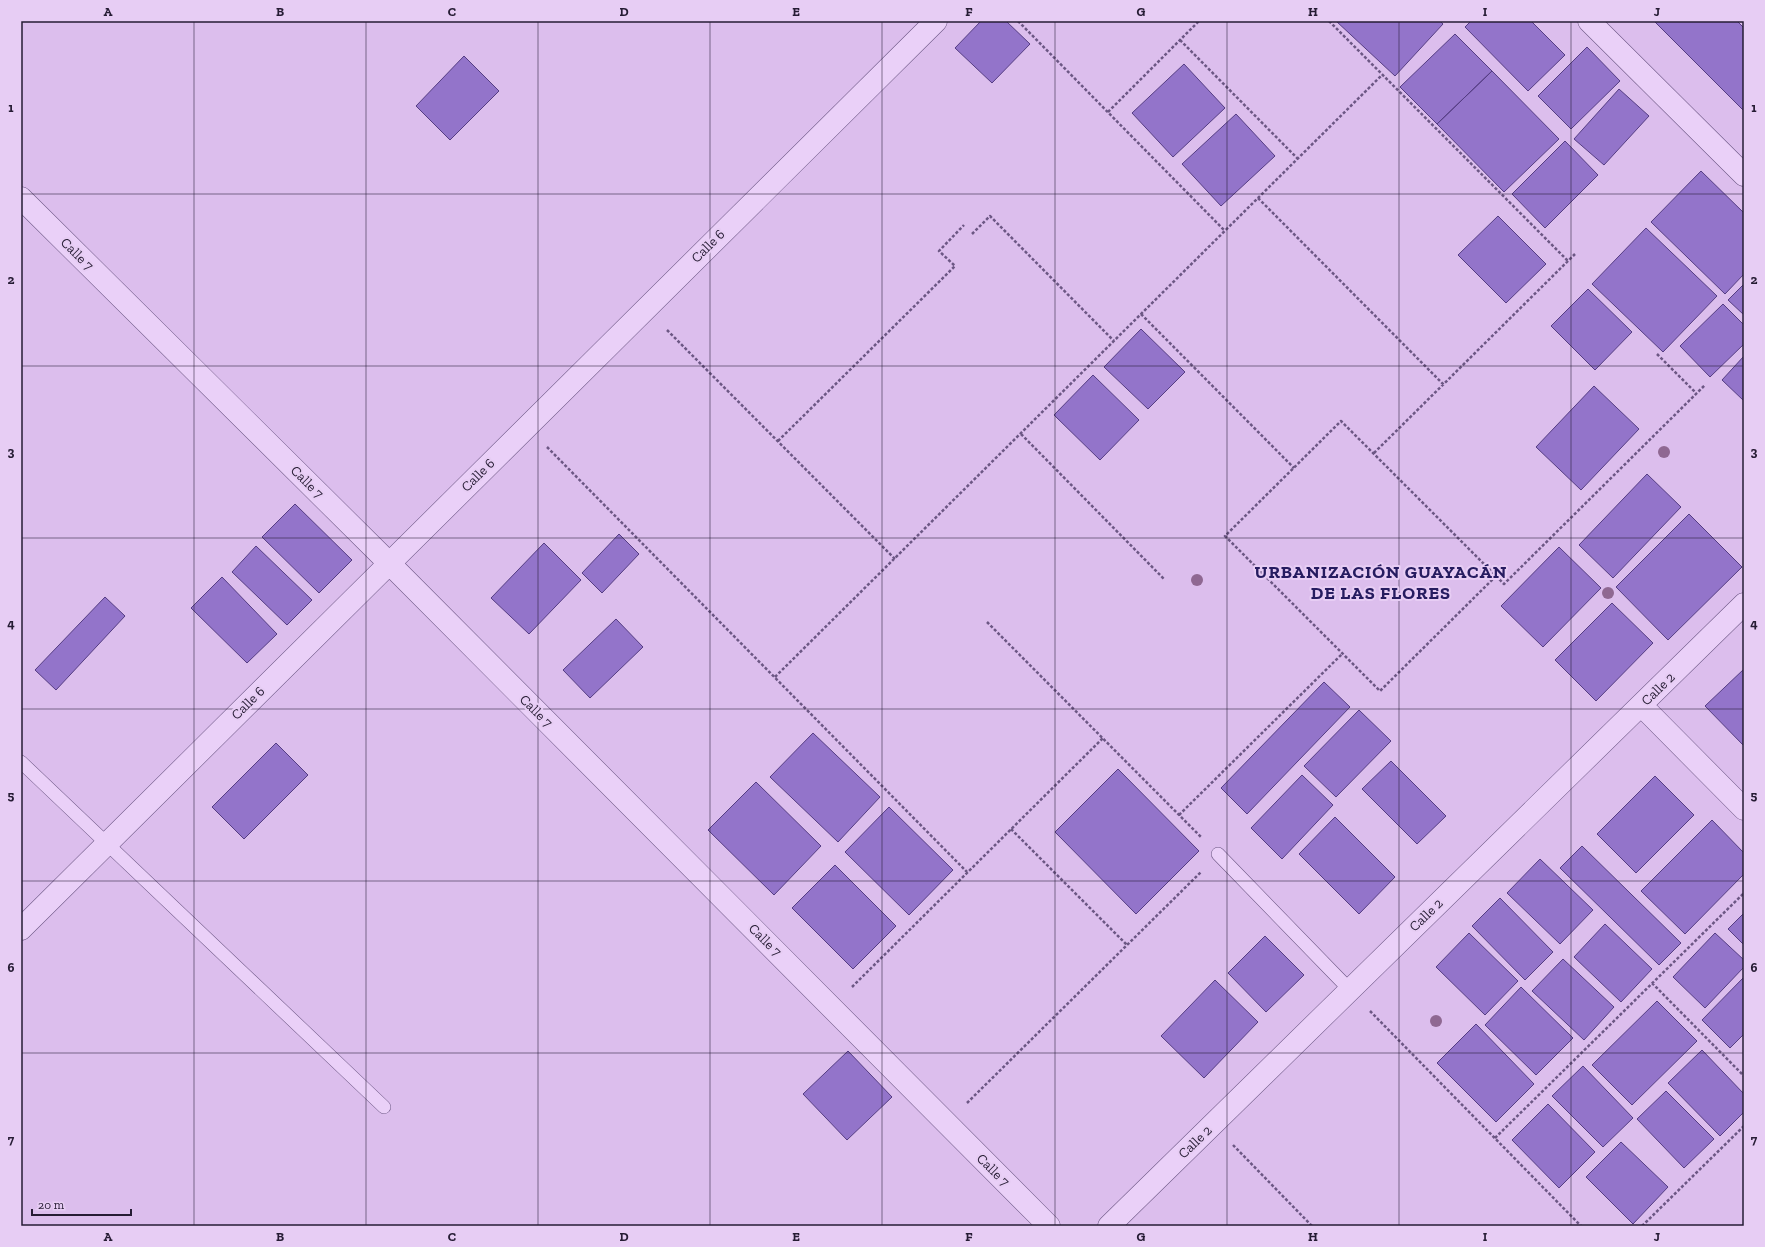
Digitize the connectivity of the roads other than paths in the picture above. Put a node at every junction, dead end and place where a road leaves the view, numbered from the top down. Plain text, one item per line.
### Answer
1 (936, 21) edge
2 (1589, 21) edge
3 (1744, 175) edge
4 (21, 198) edge
5 (389, 563) junction
6 (1744, 604) edge
7 (1641, 705) junction
8 (21, 762) edge
9 (1744, 809) edge
10 (107, 844) junction
11 (1218, 854) road end
12 (21, 929) edge
13 (1350, 990) junction
14 (384, 1107) dead end
15 (1049, 1226) edge
16 (1109, 1226) edge

1 - 5 street, Calle 6
2 - 3 street
4 - 5 street, Calle 7
5 - 10 street, Calle 6
5 - 15 street, Calle 7
6 - 7 street, Calle 2
7 - 9 street
7 - 13 street, Calle 2
8 - 10 lane
10 - 12 street, Calle 6
10 - 14 lane
11 - 13 lane
13 - 16 street, Calle 2

